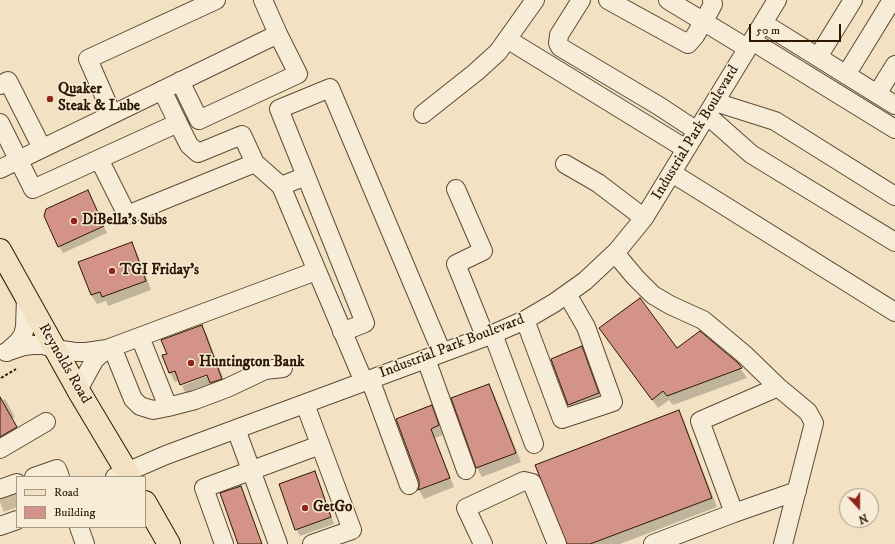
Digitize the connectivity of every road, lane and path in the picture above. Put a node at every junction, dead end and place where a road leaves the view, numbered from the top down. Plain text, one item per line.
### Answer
1 (216, 0) edge
2 (263, 0) edge
3 (535, 0) edge
4 (581, 0) edge
5 (608, 0) edge
6 (668, 0) edge
7 (712, 0) edge
8 (777, 0) edge
9 (853, 0) edge
10 (892, 0) edge
11 (703, 21) junction
12 (763, 23) junction
13 (278, 34) junction
14 (507, 39) junction
15 (750, 44) junction
16 (818, 57) junction
17 (895, 65) edge
18 (846, 75) junction
19 (180, 81) junction
20 (0, 85) edge
21 (162, 90) junction
22 (877, 94) junction
23 (895, 105) edge
24 (711, 108) junction
25 (112, 114) junction
26 (423, 114) dead end
27 (0, 123) edge
28 (178, 124) junction
29 (895, 129) edge
30 (697, 131) junction
31 (42, 148) junction
32 (686, 149) junction
33 (99, 159) junction
34 (18, 160) junction
35 (255, 163) junction
36 (565, 164) dead end
37 (0, 169) edge
38 (672, 173) junction
39 (306, 176) junction
40 (281, 186) junction
41 (456, 189) dead end
42 (895, 196) edge
43 (644, 218) junction
44 (895, 242) edge
45 (0, 250) edge
46 (614, 253) junction
47 (316, 271) junction
48 (567, 294) junction
49 (26, 297) junction
50 (895, 312) edge
51 (525, 320) junction
52 (342, 332) junction
53 (489, 335) junction
54 (140, 337) junction
55 (109, 348) junction
56 (54, 349) junction
57 (434, 356) junction
58 (283, 368) dead end
59 (16, 369) dead end
60 (1, 378) edge
61 (367, 380) junction
62 (778, 387) junction
63 (78, 390) junction
64 (305, 404) junction
65 (168, 408) junction
66 (46, 422) dead end
67 (236, 429) junction
68 (534, 444) dead end
69 (320, 446) junction
70 (0, 448) edge
71 (466, 470) dead end
72 (252, 471) junction
73 (124, 475) edge
74 (37, 476) edge
75 (60, 476) edge
76 (409, 485) dead end
77 (797, 491) junction
78 (146, 504) edge
79 (734, 512) junction
80 (79, 528) edge
81 (476, 542) edge
82 (85, 544) edge
83 (169, 544) edge
84 (224, 544) edge
85 (278, 544) edge
86 (312, 544) edge
87 (557, 544) edge
88 (653, 544) edge
89 (783, 544) edge

1 - 25 street
2 - 13 street
3 - 14 street
4 - 30 street
5 - 11 street
6 - 11 street
7 - 11 street
8 - 12 street, Industrial Park Boulevard
9 - 16 street
10 - 18 street
11 - 15 street
12 - 15 street, Industrial Park Boulevard
12 - 16 street
13 - 19 street
13 - 19 street
14 - 26 street
14 - 32 street
15 - 24 street, Industrial Park Boulevard
15 - 29 street
16 - 18 street
17 - 22 street
18 - 22 street
19 - 21 street
20 - 31 street
21 - 25 street
21 - 28 street
22 - 23 street
24 - 30 street, Industrial Park Boulevard
24 - 42 street
24 - 44 street
25 - 31 street
27 - 34 street
28 - 33 street
28 - 35 street
30 - 32 street, Industrial Park Boulevard
31 - 34 street
32 - 38 street, Industrial Park Boulevard
33 - 34 street
33 - 35 street
34 - 37 street
35 - 40 street
36 - 43 street
38 - 43 street, Industrial Park Boulevard
38 - 50 street
39 - 40 street
39 - 52 street
39 - 57 street
40 - 47 street
41 - 53 street
43 - 46 street, Industrial Park Boulevard
45 - 49 main road, Reynolds Road
46 - 48 street, Industrial Park Boulevard
46 - 62 street
47 - 52 street
47 - 54 street
48 - 51 street, Industrial Park Boulevard
48 - 51 street
49 - 56 main road, Reynolds Road
49 - 56 street
51 - 53 street, Industrial Park Boulevard
52 - 61 street
53 - 57 street, Industrial Park Boulevard
53 - 68 street
54 - 55 street
54 - 65 street
55 - 56 street
55 - 63 street
55 - 65 street
56 - 63 main road, Reynolds Road
57 - 61 street, Industrial Park Boulevard
57 - 71 street
58 - 65 street
59 - 60 path
61 - 64 street, Industrial Park Boulevard
61 - 76 street
62 - 77 street
62 - 79 street
63 - 73 main road, Reynolds Road
64 - 67 street, Industrial Park Boulevard
64 - 69 street
66 - 70 street
67 - 72 street
67 - 73 street, Industrial Park Boulevard
69 - 72 street
69 - 86 street
72 - 84 street
72 - 85 street
74 - 75 street
77 - 79 street
77 - 89 street
78 - 83 main road
79 - 88 street
80 - 82 street
81 - 87 street

